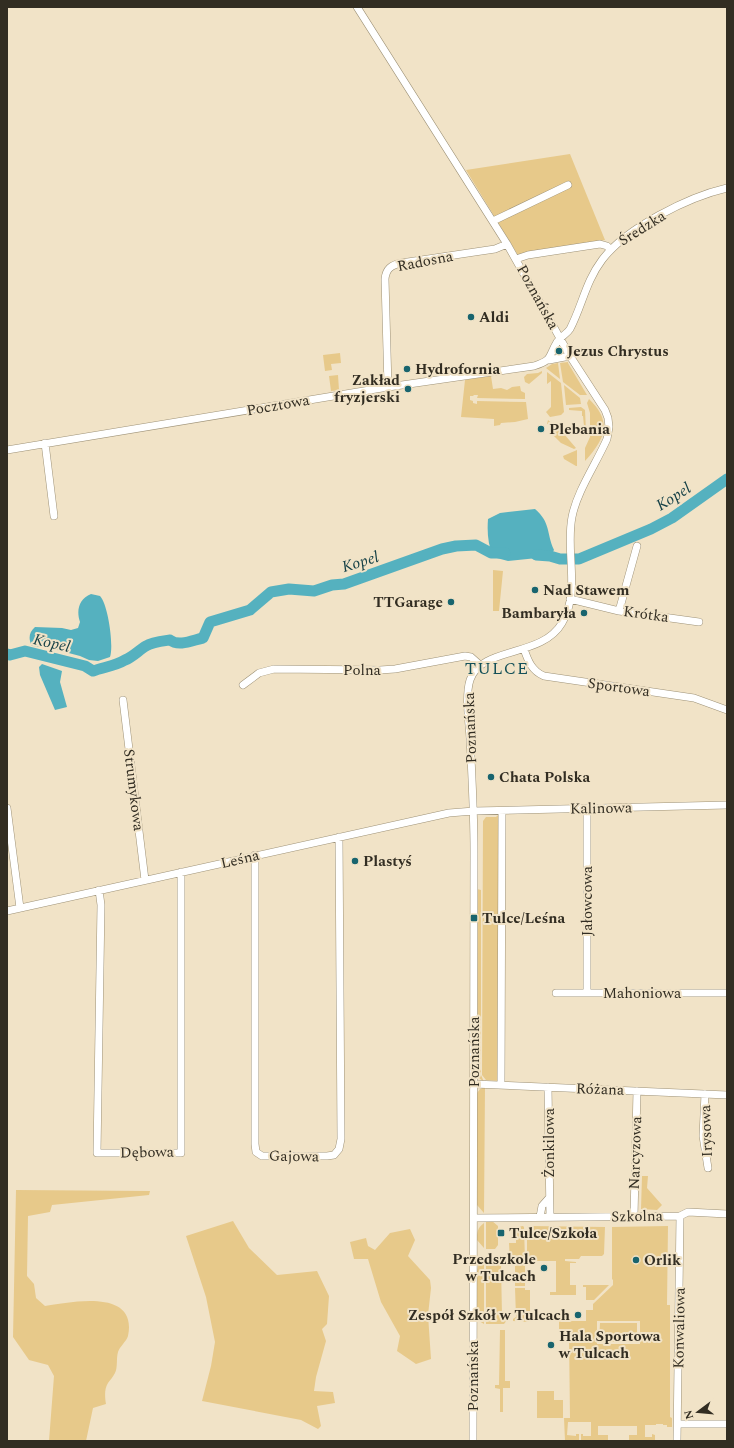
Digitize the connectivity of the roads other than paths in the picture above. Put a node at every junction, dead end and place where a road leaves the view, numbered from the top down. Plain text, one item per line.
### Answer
1 (358, 7) edge
2 (568, 185) dead end
3 (727, 188) edge
4 (493, 221) junction
5 (507, 244) junction
6 (610, 250) junction
7 (516, 259) junction
8 (560, 338) junction
9 (570, 356) junction
10 (549, 360) junction
11 (388, 387) junction
12 (45, 443) junction
13 (7, 450) edge
14 (54, 516) dead end
15 (637, 546) dead end
16 (570, 599) junction
17 (619, 611) junction
18 (698, 622) dead end
19 (524, 649) junction
20 (480, 665) junction
21 (243, 685) dead end
22 (123, 700) dead end
23 (727, 710) edge
24 (727, 805) edge
25 (7, 808) edge
26 (587, 808) junction
27 (502, 810) junction
28 (474, 811) junction
29 (339, 837) junction
30 (255, 856) junction
31 (181, 872) junction
32 (145, 880) junction
33 (99, 890) junction
34 (20, 908) junction
35 (7, 910) edge
36 (556, 993) dead end
37 (587, 993) junction
38 (727, 993) edge
39 (474, 1084) junction
40 (501, 1085) junction
41 (548, 1087) junction
42 (637, 1091) junction
43 (705, 1094) junction
44 (727, 1095) edge
45 (708, 1168) dead end
46 (549, 1198) junction
47 (727, 1214) edge
48 (634, 1216) junction
49 (680, 1216) junction
50 (540, 1217) junction
51 (550, 1217) junction
52 (474, 1218) junction
53 (678, 1424) junction
54 (727, 1424) edge
55 (473, 1441) edge
56 (677, 1441) edge

1 - 4 street, Poznańska
2 - 4 street
3 - 6 street, Średzka
4 - 5 street, Poznańska
5 - 7 street, Poznańska
5 - 11 street, Radosna
6 - 7 street
6 - 8 street, Średzka
7 - 8 street, Poznańska
8 - 9 street, Poznańska
8 - 10 street
9 - 10 street, Pocztowa
9 - 16 street, Poznańska
10 - 11 street, Pocztowa
11 - 12 street, Pocztowa
12 - 13 street, Pocztowa
12 - 14 street
15 - 17 street
16 - 17 street, Krótka
16 - 19 street, Poznańska
17 - 18 street, Krótka
19 - 20 street, Poznańska
19 - 23 street, Sportowa
20 - 21 street, Polna
20 - 28 street, Poznańska
22 - 32 street, Strumykowa
24 - 26 street, Kalinowa
25 - 34 street
26 - 27 street, Kalinowa
26 - 37 street, Jałowcowa
27 - 28 street, Kalinowa
27 - 40 street, Poznańska
28 - 29 street, Leśna
28 - 39 street, Poznańska
29 - 30 street, Leśna
29 - 30 street, Gajowa
30 - 31 street, Leśna
31 - 32 street, Leśna
31 - 33 street, Dębowa
32 - 33 street, Leśna
33 - 34 street, Leśna
34 - 35 street, Leśna
36 - 37 street, Mahoniowa
37 - 38 street, Mahoniowa
39 - 40 street, Różana
39 - 52 street, Poznańska
40 - 41 street, Różana
41 - 42 street, Różana
41 - 46 street, Żonkilowa
42 - 43 street, Różana
42 - 48 street, Narcyzowa
43 - 44 street, Różana
43 - 45 street, Irysowa
46 - 50 street, Żonkilowa
46 - 51 street, Żonkilowa
47 - 49 street, Szkolna
48 - 49 street, Szkolna
48 - 51 street, Szkolna
49 - 53 street, Konwaliowa
50 - 51 street, Szkolna
50 - 52 street, Szkolna
52 - 55 street, Poznańska
53 - 54 street
53 - 56 street, Konwaliowa

